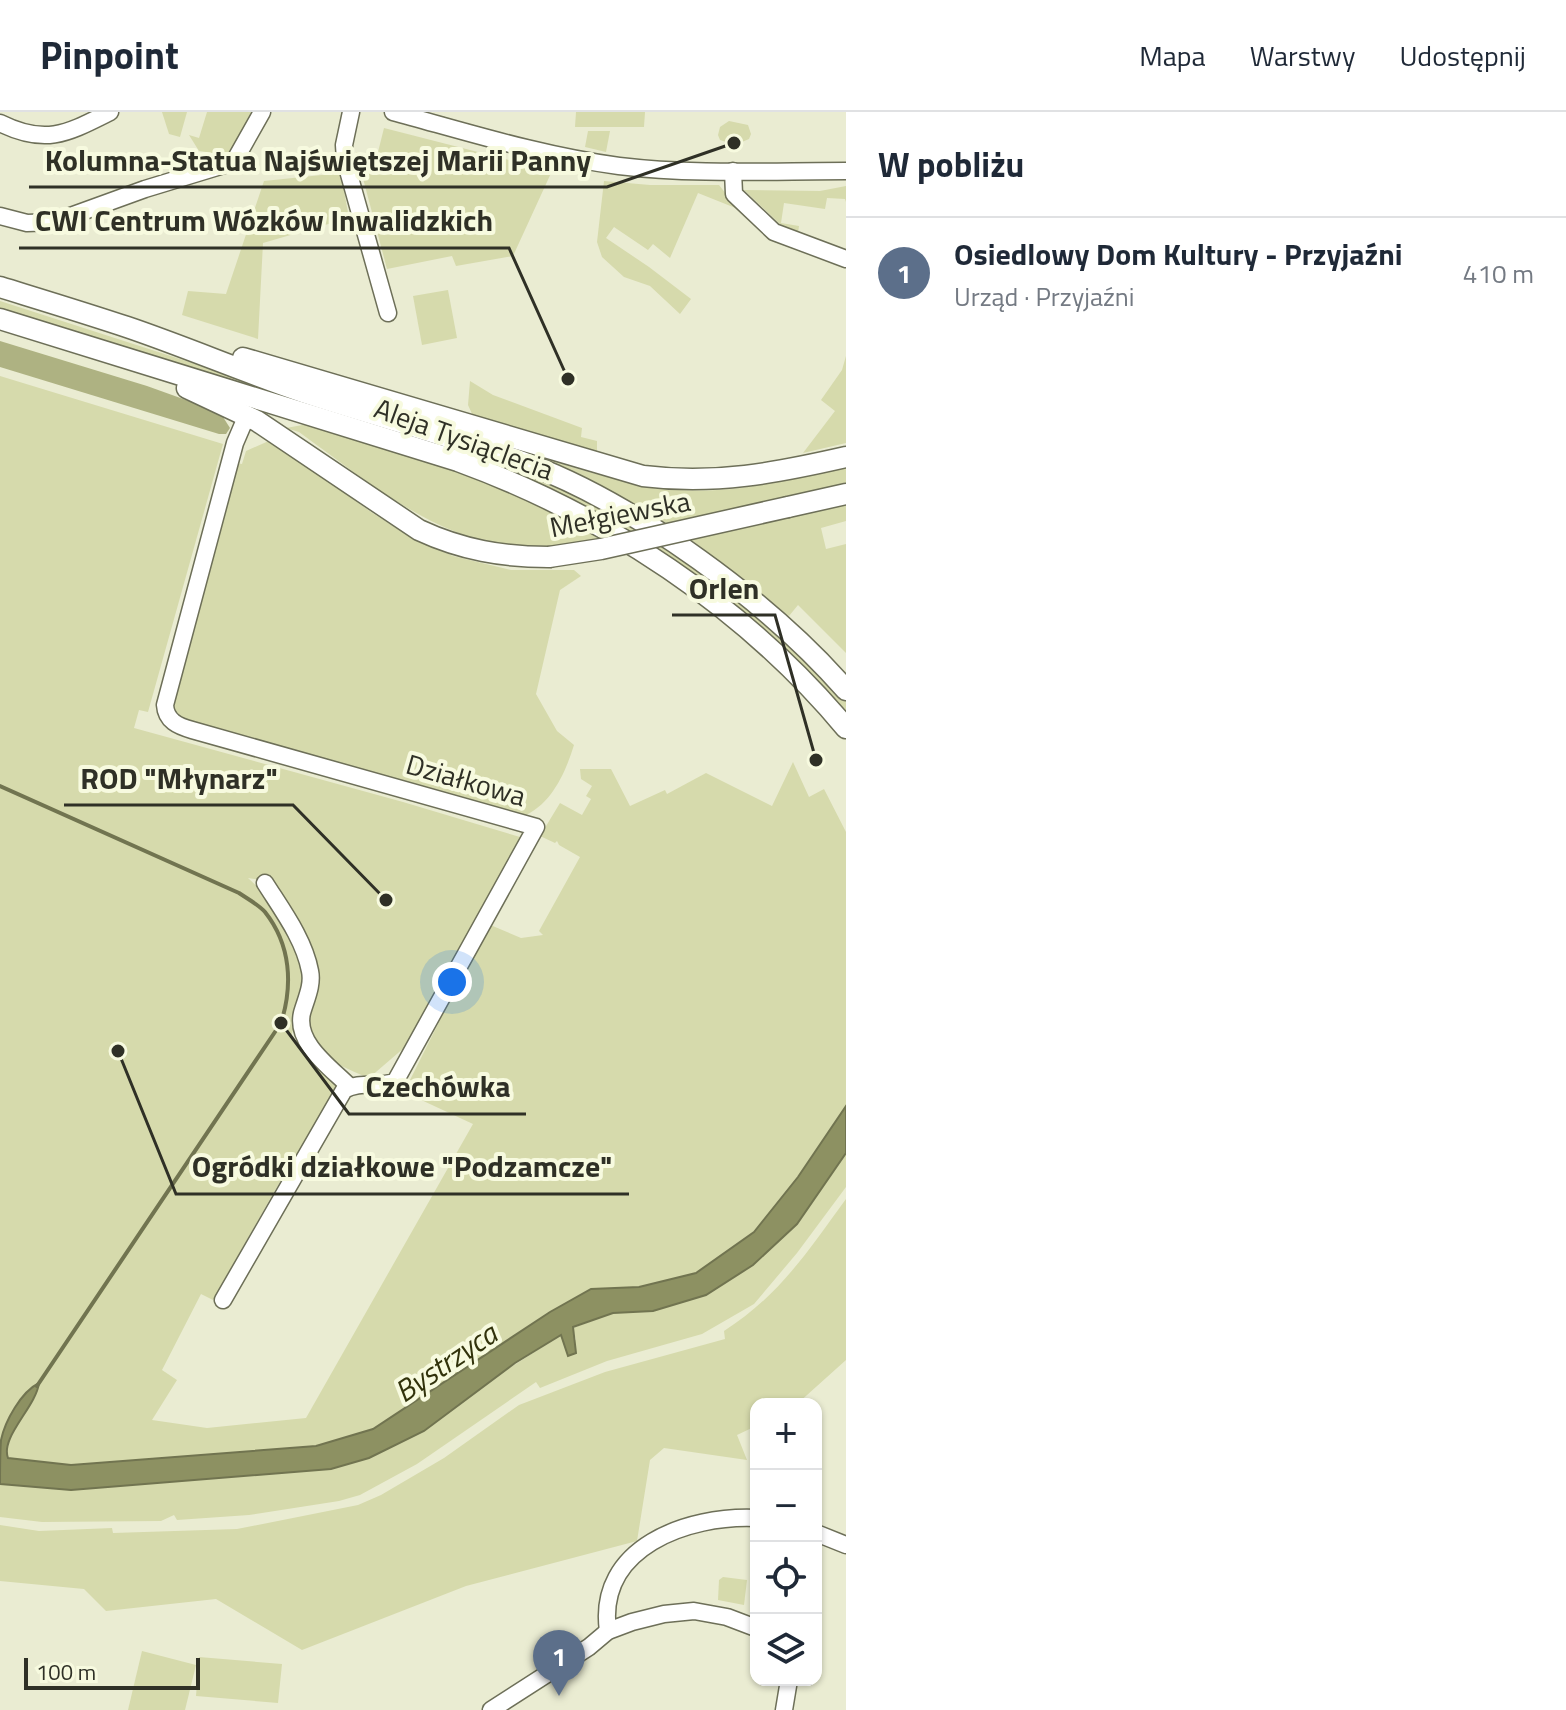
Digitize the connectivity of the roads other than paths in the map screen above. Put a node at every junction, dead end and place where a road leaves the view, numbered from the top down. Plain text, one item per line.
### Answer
1 (110, 112) edge
2 (262, 112) edge
3 (351, 112) edge
4 (393, 112) edge
5 (0, 123) edge
6 (733, 171) junction
7 (846, 171) edge
8 (0, 216) edge
9 (846, 259) edge
10 (0, 287) edge
11 (388, 313) dead end
12 (0, 319) edge
13 (127, 327) junction
14 (103, 351) junction
15 (247, 415) junction
16 (846, 457) edge
17 (846, 494) edge
18 (846, 690) edge
19 (846, 728) edge
20 (265, 883) dead end
21 (349, 1086) junction
22 (223, 1300) dead end
23 (750, 1518) edge
24 (822, 1535) edge
25 (846, 1545) edge
26 (750, 1626) edge
27 (608, 1631) junction
28 (788, 1686) edge
29 (491, 1710) edge
30 (784, 1710) edge

1 - 5 street
2 - 8 street
3 - 11 street
4 - 6 street
6 - 7 street
6 - 9 street
10 - 13 main road, Aleja Tysiąclecia
12 - 14 main road, Aleja Tysiąclecia
13 - 16 main road, Mełgiewska
13 - 18 main road, Aleja Tysiąclecia
14 - 15 main road, Mełgiewska
14 - 19 main road, Aleja Tysiąclecia
15 - 17 main road, Mełgiewska, bridge
15 - 21 street, Działkowa
20 - 21 street
21 - 22 street
23 - 27 street
24 - 25 street
26 - 27 street
27 - 29 street
28 - 30 street

